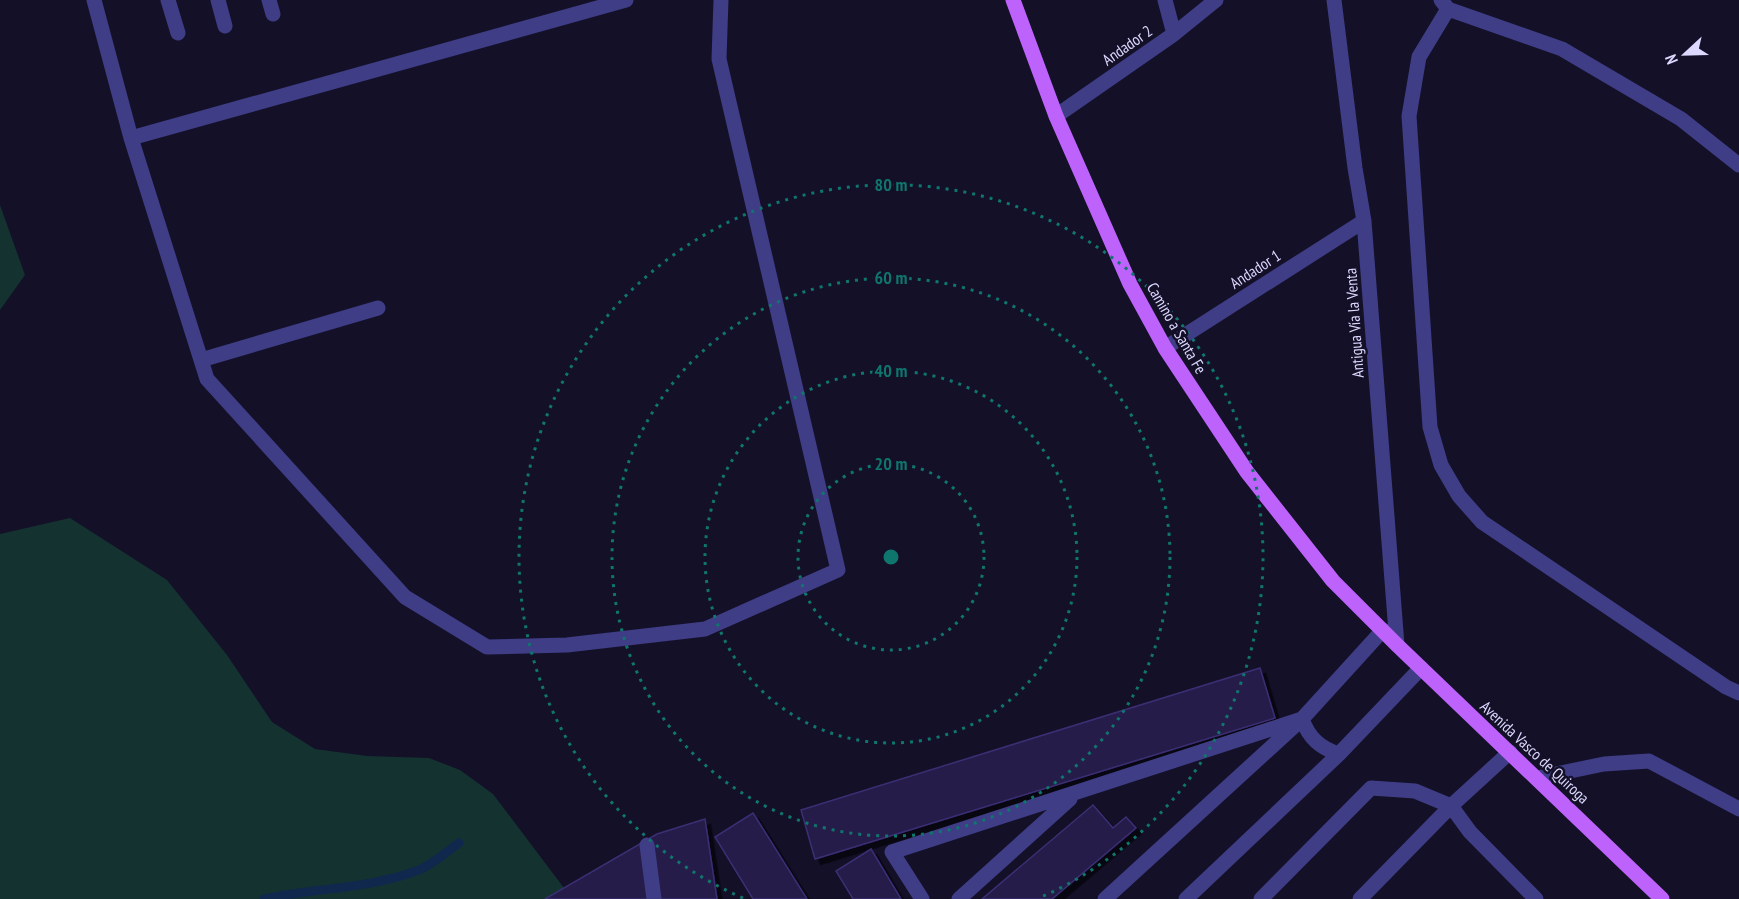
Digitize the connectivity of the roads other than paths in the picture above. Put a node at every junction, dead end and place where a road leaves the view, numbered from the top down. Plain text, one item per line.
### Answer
1 (94, 0) edge
2 (168, 0) edge
3 (218, 0) edge
4 (626, 0) edge
5 (722, 0) edge
6 (1013, 0) edge
7 (1165, 0) edge
8 (1216, 0) edge
9 (1334, 0) edge
10 (1444, 4) edge
11 (225, 26) dead end
12 (178, 33) dead end
13 (1173, 34) junction
14 (1056, 116) junction
15 (131, 138) junction
16 (1739, 165) edge
17 (1365, 221) junction
18 (378, 308) dead end
19 (1165, 348) junction
20 (201, 360) junction
21 (1383, 630) junction
22 (1397, 645) junction
23 (1421, 668) junction
24 (1739, 693) edge
25 (1302, 719) junction
26 (1510, 752) junction
27 (1339, 753) junction
28 (1537, 778) junction
29 (1076, 794) junction
30 (1451, 806) junction
31 (1739, 809) edge
32 (647, 845) dead end
33 (654, 899) edge
34 (922, 899) edge
35 (959, 899) edge
36 (1105, 899) edge
37 (1186, 899) edge
38 (1261, 899) edge
39 (1360, 899) edge
40 (1536, 899) edge
41 (1662, 899) edge

1 - 15 street
2 - 12 street
3 - 11 street
4 - 15 street
5 - 20 street
6 - 14 main road, Camino a Santa Fe
7 - 13 street
8 - 13 street, Andador 2
9 - 17 street, Antigua Vía la Venta
10 - 16 street
10 - 24 street
13 - 14 street, Andador 2
14 - 19 main road, Camino a Santa Fe
15 - 20 street
17 - 19 street, Andador 1
17 - 22 street, Antigua Vía la Venta
18 - 20 street
19 - 21 main road, Camino a Santa Fe
21 - 22 main road, Avenida Vasco de Quiroga
21 - 25 street
22 - 23 main road, Avenida Vasco de Quiroga
23 - 26 main road, Avenida Vasco de Quiroga
23 - 27 street
25 - 27 street
25 - 29 street
25 - 36 street
26 - 28 main road, Avenida Vasco de Quiroga
26 - 30 street
27 - 37 street
28 - 31 street
28 - 41 main road, Avenida Vasco de Quiroga
29 - 34 street
29 - 35 street
30 - 38 street
30 - 39 street
30 - 40 street
32 - 33 street

